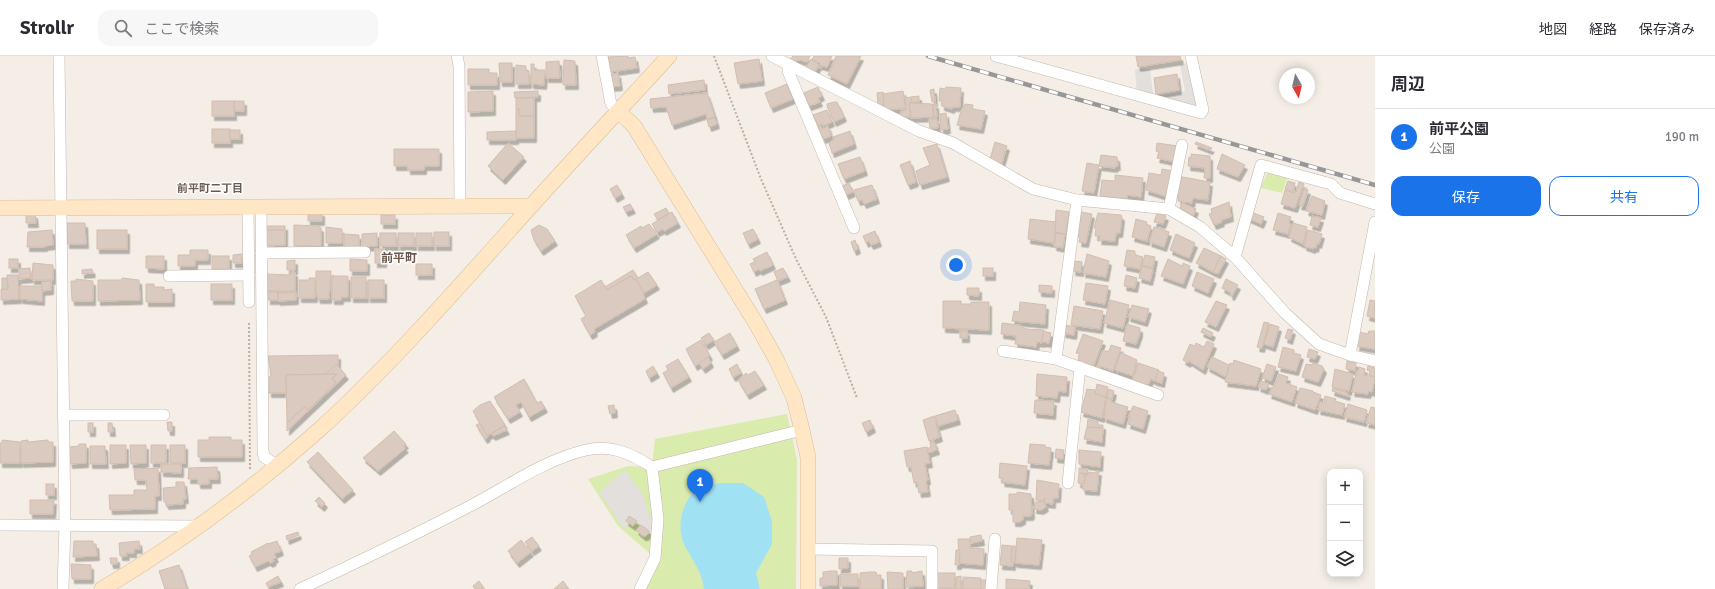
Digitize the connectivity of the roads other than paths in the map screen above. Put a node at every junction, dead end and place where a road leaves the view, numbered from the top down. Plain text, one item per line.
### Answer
1 (59, 56) edge
2 (457, 56) edge
3 (602, 56) edge
4 (668, 56) edge
5 (772, 56) edge
6 (996, 56) edge
7 (1191, 56) edge
8 (788, 64) junction
9 (618, 111) junction
10 (1182, 145) dead end
11 (1077, 200) junction
12 (1375, 204) edge
13 (460, 205) junction
14 (254, 206) junction
15 (531, 206) junction
16 (60, 207) junction
17 (0, 208) edge
18 (1168, 209) junction
19 (1375, 222) edge
20 (854, 228) dead end
21 (365, 252) dead end
22 (261, 253) junction
23 (1235, 257) junction
24 (249, 275) junction
25 (169, 276) dead end
26 (249, 302) road end
27 (1003, 351) dead end
28 (1350, 355) junction
29 (1056, 359) junction
30 (1375, 361) edge
31 (1080, 367) junction
32 (1158, 395) dead end
33 (64, 415) junction
34 (164, 415) dead end
35 (802, 430) junction
36 (277, 465) junction
37 (652, 467) junction
38 (1068, 483) dead end
39 (0, 525) edge
40 (65, 525) junction
41 (199, 526) junction
42 (995, 539) dead end
43 (808, 549) junction
44 (63, 589) edge
45 (102, 589) edge
46 (300, 589) edge
47 (640, 589) edge
48 (808, 589) edge
49 (932, 589) edge
50 (992, 589) edge

1 - 16 street
2 - 13 street
3 - 9 street
4 - 9 street
5 - 8 street
6 - 7 street
8 - 11 street
8 - 20 street
9 - 15 street
9 - 35 street
10 - 18 street
11 - 18 street
11 - 29 street
12 - 23 street
13 - 14 street
13 - 15 street
14 - 16 street
14 - 22 street
14 - 24 street
15 - 36 street
16 - 17 street
16 - 33 street
18 - 23 street
19 - 28 street
21 - 22 street
22 - 36 street
23 - 28 street
24 - 25 street
24 - 26 street
27 - 29 street
28 - 30 street
29 - 31 street
31 - 32 street
31 - 38 street
33 - 34 street
33 - 40 street
35 - 37 street
35 - 43 street
36 - 41 street
37 - 46 street
37 - 47 street
39 - 40 street
40 - 41 street
40 - 44 street
41 - 45 street
42 - 50 street
43 - 48 street
43 - 49 street

